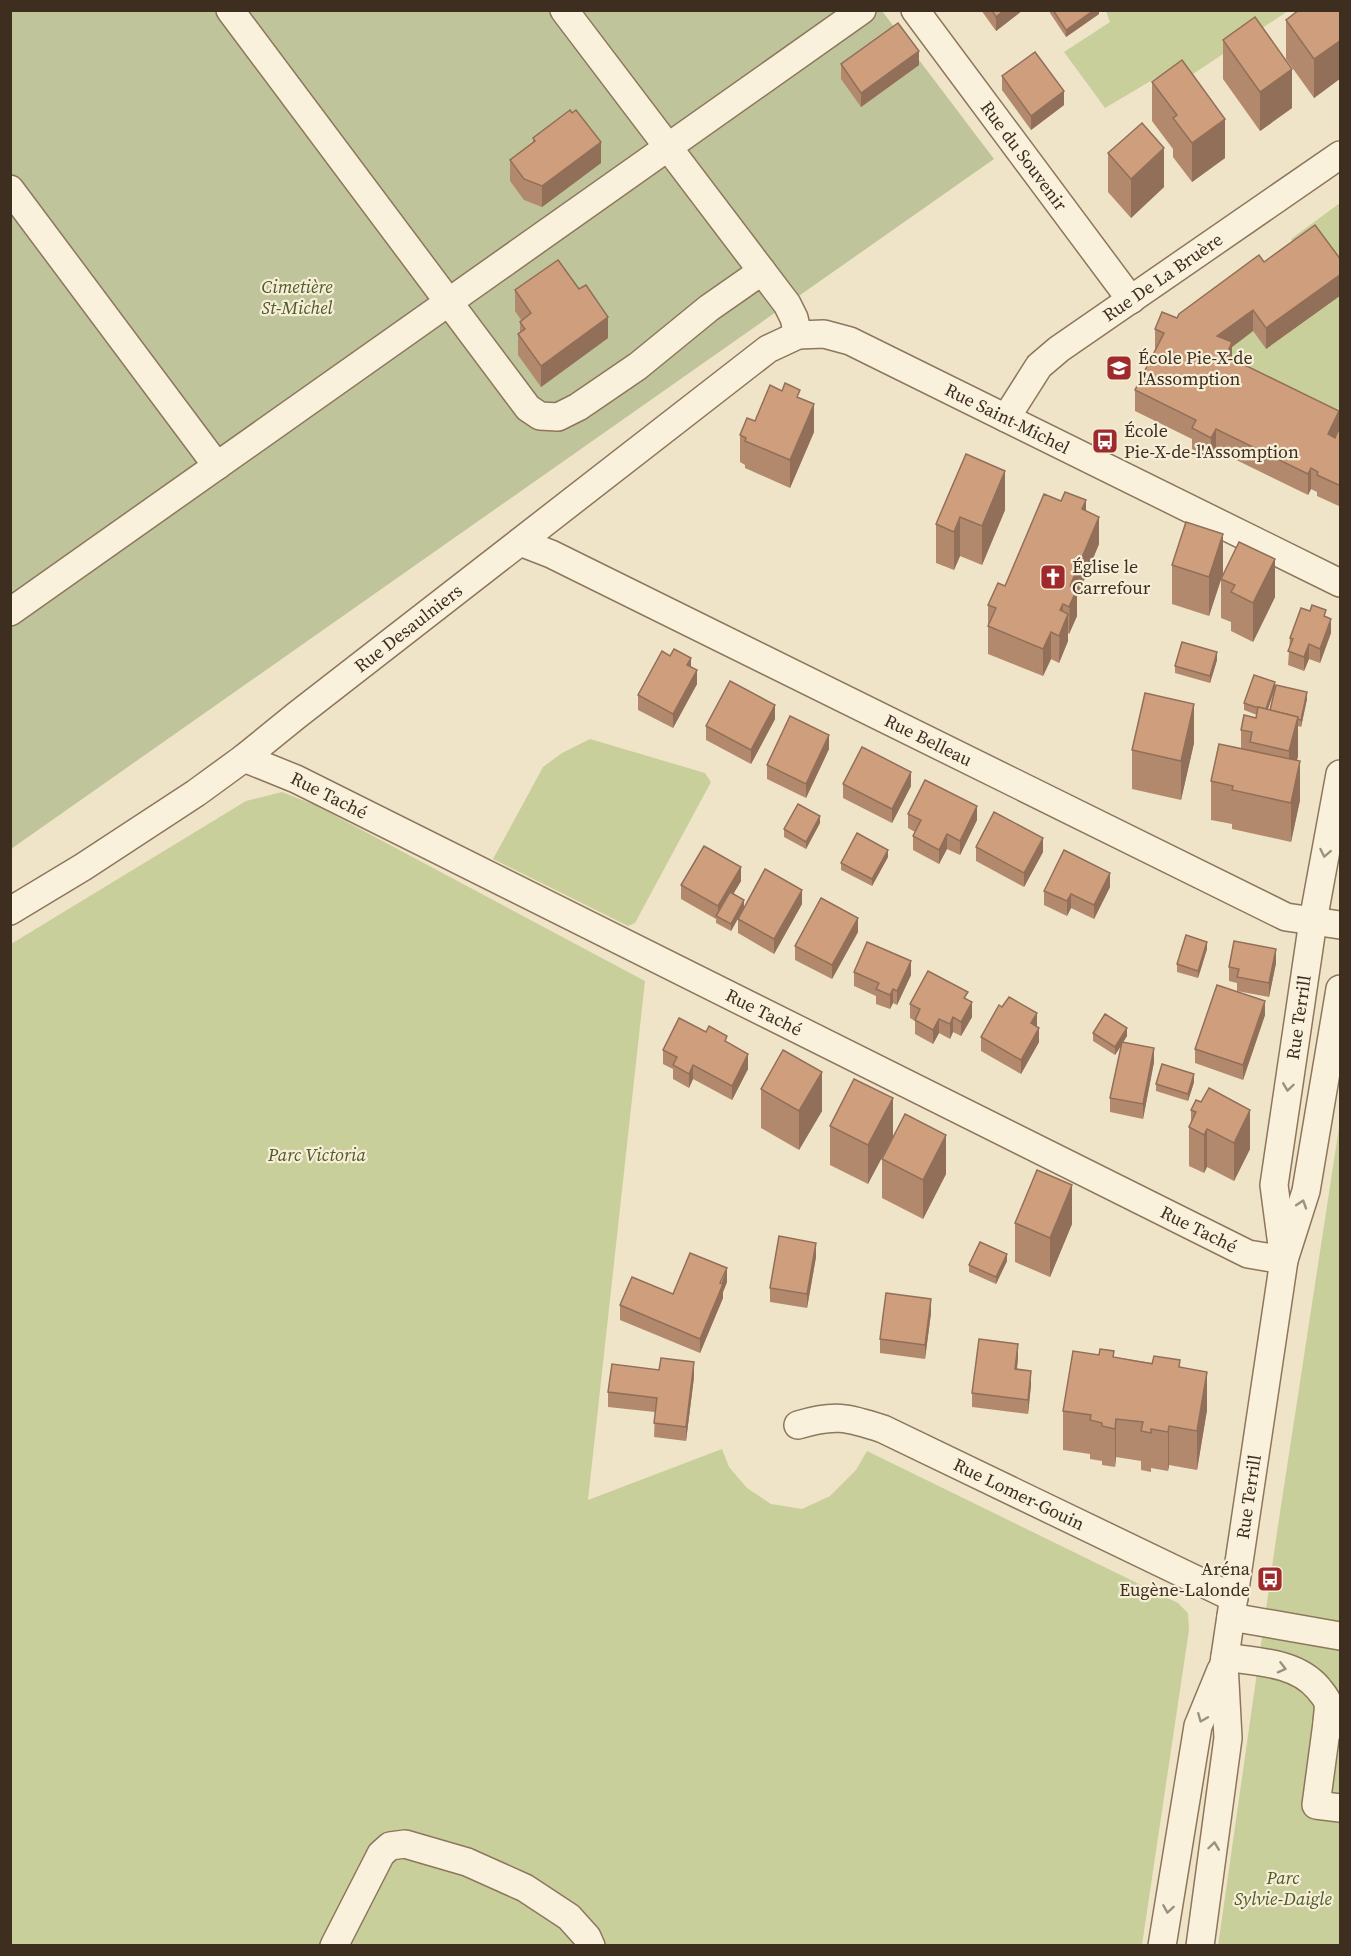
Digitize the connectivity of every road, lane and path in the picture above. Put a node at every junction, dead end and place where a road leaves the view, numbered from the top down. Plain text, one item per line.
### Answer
1 (230, 10) edge
2 (564, 10) edge
3 (862, 10) edge
4 (915, 10) edge
5 (668, 148) junction
6 (1341, 155) edge
7 (11, 191) edge
8 (762, 271) junction
9 (1131, 300) junction
10 (450, 302) junction
11 (798, 335) junction
12 (1006, 418) junction
13 (217, 466) junction
14 (520, 542) junction
15 (1341, 583) edge
16 (10, 612) edge
17 (244, 759) junction
18 (1341, 774) edge
19 (10, 911) edge
20 (1313, 921) junction
21 (1341, 925) edge
22 (1341, 988) edge
23 (1284, 1260) junction
24 (798, 1425) dead end
25 (1232, 1607) junction
26 (1341, 1636) edge
27 (1224, 1660) junction
28 (1334, 1724) edge
29 (1341, 1808) edge
30 (334, 1946) edge
31 (591, 1946) edge
32 (1162, 1946) edge
33 (1200, 1946) edge

1 - 10 street
2 - 5 street
3 - 5 street
4 - 9 street, Rue du Souvenir
5 - 8 street
5 - 10 street
6 - 9 street, Rue De La Bruère
7 - 13 street
8 - 10 street
8 - 11 street
9 - 12 street, Rue De La Bruère
10 - 13 street
11 - 12 street, Rue Saint-Michel
11 - 14 street, Rue Desaulniers
12 - 15 street, Rue Saint-Michel
13 - 16 street
14 - 17 street, Rue Desaulniers
14 - 20 street, Rue Belleau
17 - 19 street, Rue Desaulniers
17 - 23 street, Rue Taché
18 -> 20 street, Rue Terrill
20 - 21 street, Rue Belleau
20 -> 23 street, Rue Terrill
23 -> 22 street, Rue Terrill
23 - 25 street, Rue Terrill
24 - 25 street, Rue Lomer-Gouin
25 - 26 street, Rue Lomer-Gouin
25 - 27 street, Rue Terrill
27 -> 28 street
27 -> 32 street, Rue Terrill
33 -> 27 street, Rue Terrill
28 - 29 street
30 - 31 street

